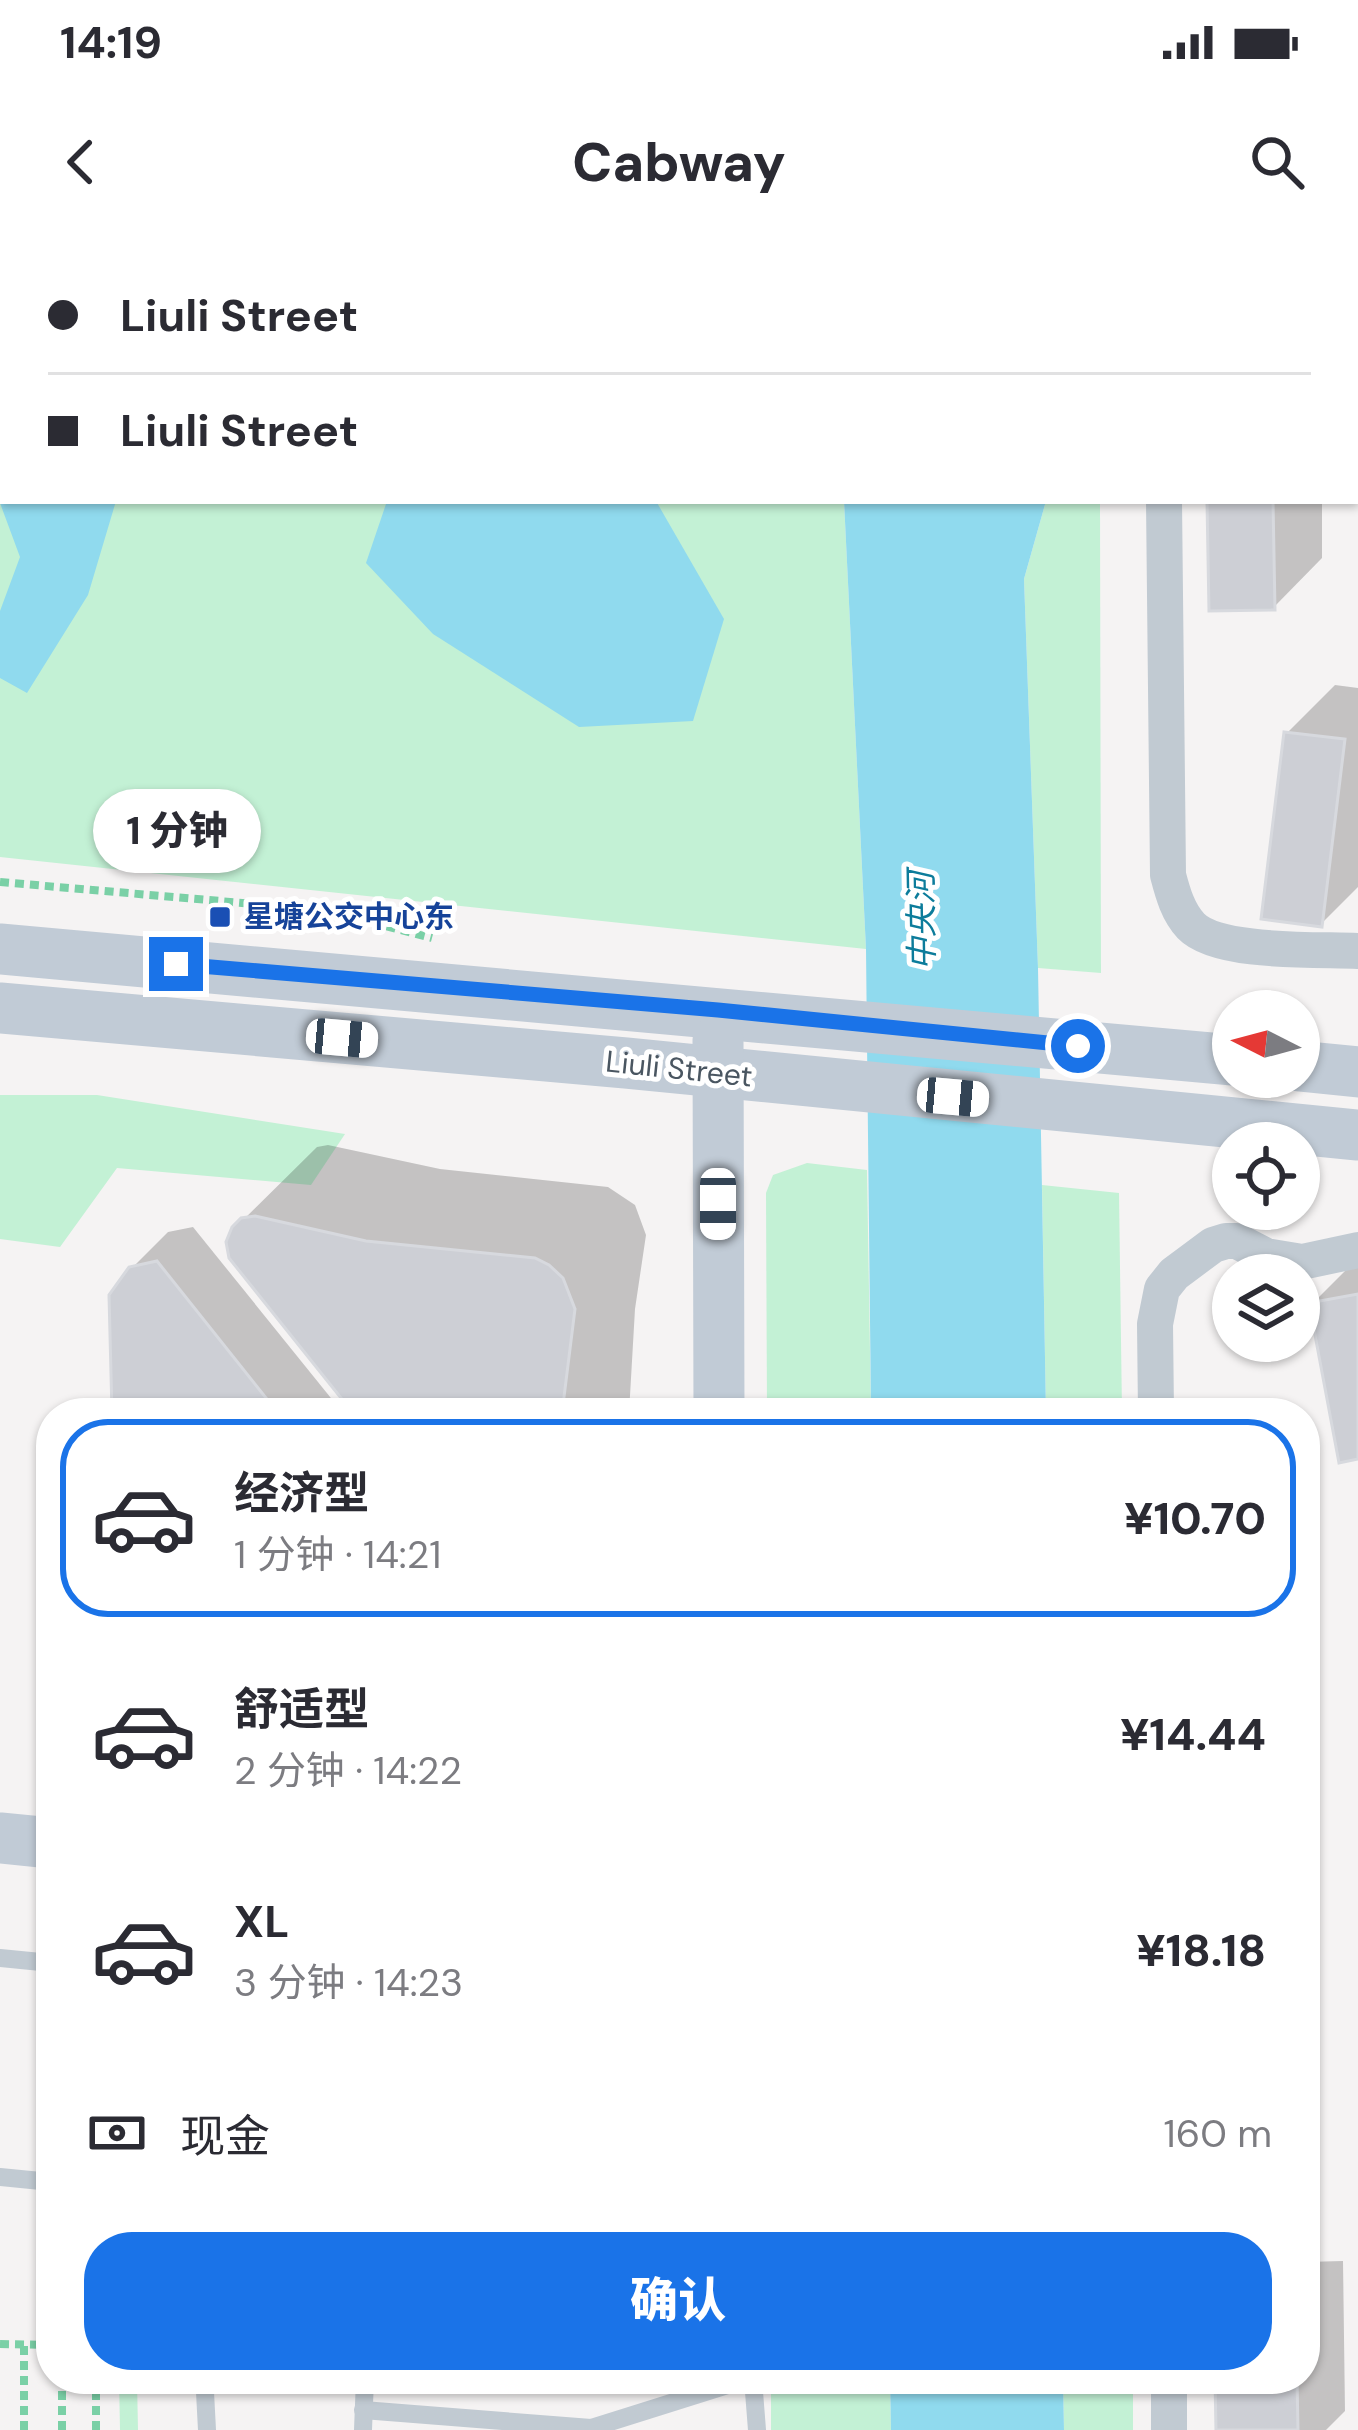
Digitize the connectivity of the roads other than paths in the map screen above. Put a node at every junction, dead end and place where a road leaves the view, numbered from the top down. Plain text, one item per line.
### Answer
1 (1164, 504) edge
2 (0, 949) edge
3 (1358, 952) edge
4 (0, 1008) edge
5 (718, 1010) junction
6 (1212, 1058) edge
7 (1320, 1068) edge
8 (1358, 1072) edge
9 (717, 1073) junction
10 (1358, 1135) edge
11 (1358, 1250) edge
12 (719, 1398) edge
13 (1156, 1398) edge
14 (0, 1838) edge
15 (36, 1842) edge
16 (0, 1958) edge
17 (36, 1962) edge
18 (0, 2177) edge
19 (36, 2181) edge
20 (205, 2394) edge
21 (702, 2394) edge
22 (752, 2394) edge
23 (1169, 2394) edge
24 (363, 2420) edge
25 (591, 2429) edge
26 (207, 2430) edge
27 (757, 2430) edge
28 (1169, 2430) edge

1 - 3 street
2 - 5 main road, Liuli Street
4 - 9 main road, Liuli Street
5 - 6 main road, Liuli Street
5 - 9 main road
7 - 8 main road
9 - 10 main road, Liuli Street
9 - 12 main road
11 - 13 street
14 - 15 main road
16 - 17 lane
18 - 19 lane
20 - 26 lane
21 - 25 lane
22 - 27 lane
23 - 28 street
24 - 25 lane

